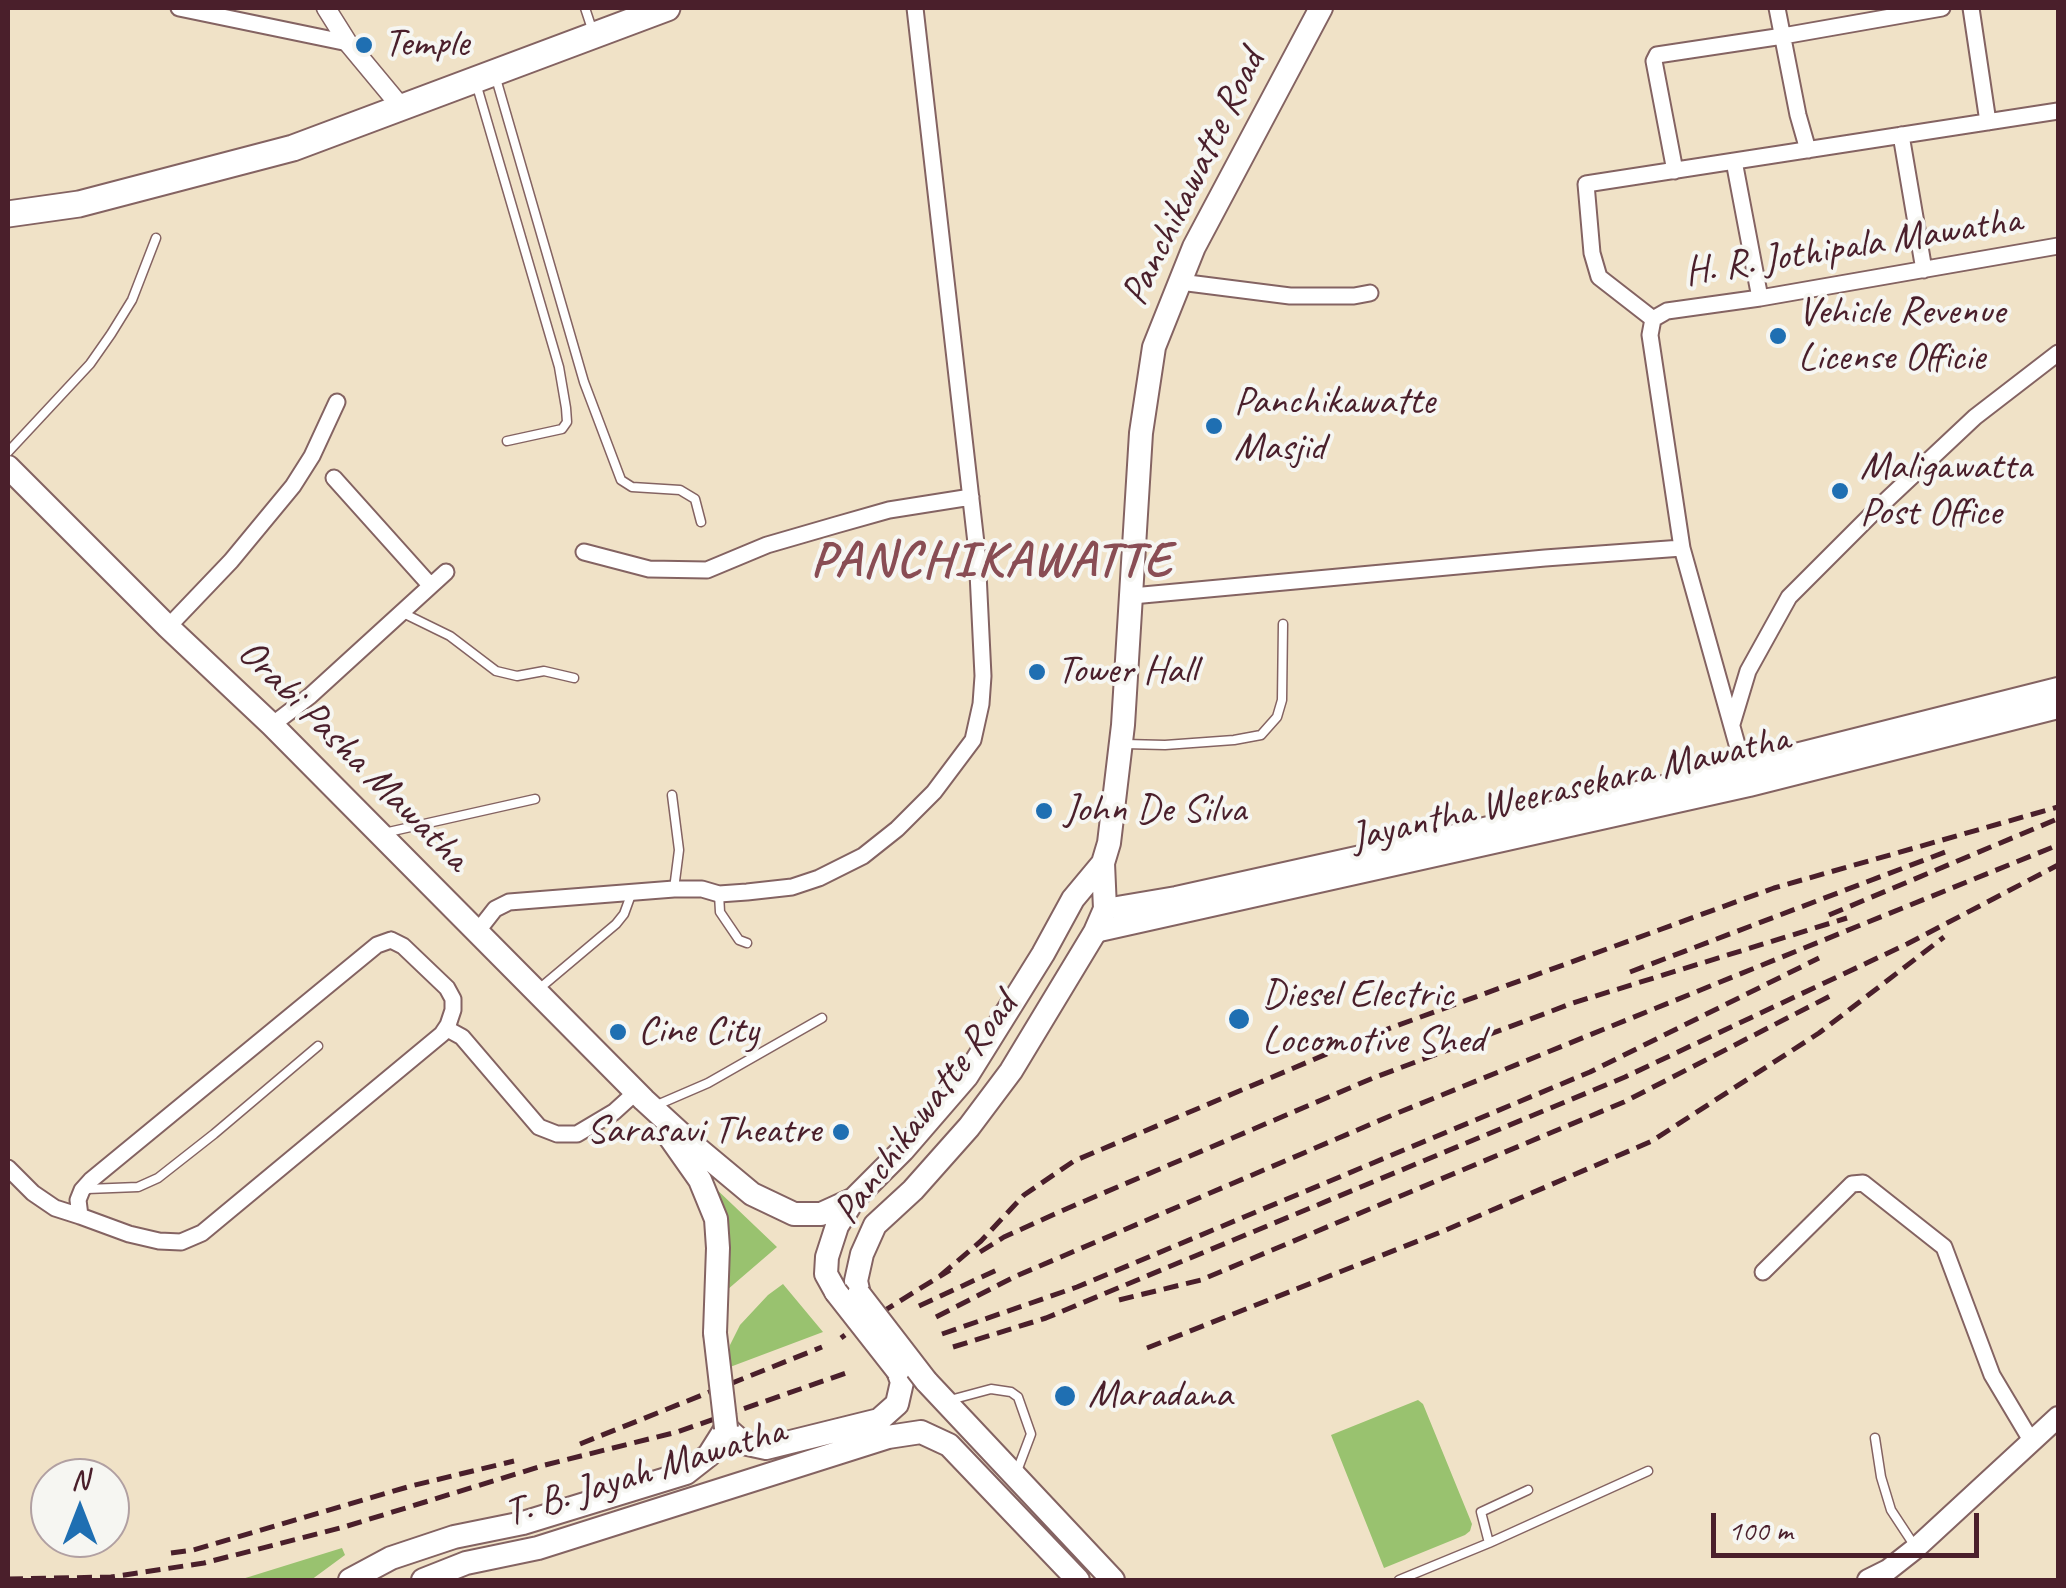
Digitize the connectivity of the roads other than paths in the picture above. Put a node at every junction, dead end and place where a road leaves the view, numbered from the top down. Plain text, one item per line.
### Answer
1 (180, 8) edge
2 (326, 8) edge
3 (585, 8) edge
4 (667, 8) edge
5 (915, 8) edge
6 (1321, 8) edge
7 (1778, 8) edge
8 (1942, 8) edge
9 (1971, 8) edge
10 (594, 34) junction
11 (1783, 36) junction
12 (348, 44) junction
13 (484, 75) junction
14 (402, 108) junction
15 (2058, 110) edge
16 (1988, 122) junction
17 (1901, 136) junction
18 (1808, 150) junction
19 (1734, 161) junction
20 (1675, 171) junction
21 (8, 214) edge
22 (156, 238) dead end
23 (2058, 250) edge
24 (1924, 270) junction
25 (1180, 282) junction
26 (1370, 293) dead end
27 (1760, 298) junction
28 (1653, 318) junction
29 (2058, 353) edge
30 (337, 402) dead end
31 (507, 440) dead end
32 (8, 452) edge
33 (8, 467) edge
34 (334, 478) dead end
35 (972, 497) junction
36 (701, 522) dead end
37 (1682, 548) junction
38 (584, 552) dead end
39 (446, 572) dead end
40 (430, 584) junction
41 (1132, 596) junction
42 (403, 612) junction
43 (1284, 624) dead end
44 (168, 627) junction
45 (574, 678) dead end
46 (2058, 688) edge
47 (2058, 708) edge
48 (1732, 724) junction
49 (272, 725) junction
50 (1121, 744) junction
51 (1746, 776) junction
52 (672, 795) dead end
53 (535, 799) dead end
54 (380, 834) junction
55 (1104, 863) junction
56 (674, 890) junction
57 (632, 892) junction
58 (718, 894) junction
59 (1105, 908) junction
60 (477, 932) junction
61 (1095, 932) junction
62 (747, 943) dead end
63 (537, 991) junction
64 (822, 1018) dead end
65 (446, 1030) junction
66 (318, 1046) dead end
67 (645, 1100) junction
68 (8, 1168) edge
69 (82, 1190) junction
70 (854, 1199) junction
71 (80, 1216) junction
72 (1763, 1272) dead end
73 (848, 1293) junction
74 (946, 1401) junction
75 (2058, 1417) edge
76 (726, 1428) junction
77 (884, 1428) junction
78 (1875, 1438) dead end
79 (2032, 1442) junction
80 (1648, 1472) dead end
81 (1016, 1475) junction
82 (1528, 1490) dead end
83 (1489, 1543) junction
84 (1916, 1548) junction
85 (391, 1558) junction
86 (1892, 1576) edge
87 (1072, 1578) edge
88 (350, 1580) edge
89 (400, 1580) edge
90 (423, 1580) edge
91 (1113, 1580) edge
92 (1399, 1580) edge
93 (1868, 1580) edge

1 - 12 street
2 - 12 street
3 - 10 lane
4 - 10 highway
5 - 35 street
6 - 25 main road, Panchikawatte Road
7 - 11 street
8 - 11 street
9 - 16 street
10 - 13 highway
11 - 18 street
11 - 20 street
12 - 14 street
13 - 14 highway
13 - 31 lane
13 - 36 lane
14 - 21 highway
15 - 16 street
16 - 17 street
17 - 18 street
17 - 24 street
18 - 19 street
19 - 20 street
19 - 27 street
20 - 28 street
22 - 32 lane
23 - 24 street, H. R. Jothipala Mawatha
24 - 27 street, H. R. Jothipala Mawatha
25 - 26 street
25 - 41 main road, Panchikawatte Road
27 - 28 street, H. R. Jothipala Mawatha
28 - 37 street, H. R. Jothipala Mawatha
29 - 48 street
30 - 44 street
33 - 44 main road, Orabi Pasha Mawatha
34 - 40 street
35 - 38 street
35 - 58 street
37 - 41 street
37 - 48 street, H. R. Jothipala Mawatha
39 - 40 street
40 - 42 street
41 - 50 main road, Panchikawatte Road
42 - 45 lane
42 - 49 street
43 - 50 lane
44 - 49 main road, Orabi Pasha Mawatha
46 - 51 main road, Jayantha Weerasekara Mawatha
47 - 51 main road, Jayantha Weerasekara Mawatha
48 - 51 street, H. R. Jothipala Mawatha
49 - 54 main road, Orabi Pasha Mawatha
50 - 55 main road, Panchikawatte Road
51 - 59 main road, Jayantha Weerasekara Mawatha
51 - 61 main road, Jayantha Weerasekara Mawatha
52 - 56 lane
53 - 54 lane
54 - 60 main road, Orabi Pasha Mawatha
55 - 59 main road, Panchikawatte Road
55 - 70 main road, Panchikawatte Road
56 - 57 street
56 - 58 street
57 - 60 street
57 - 63 lane
58 - 62 lane
59 - 61 main road, Panchikawatte Road
60 - 63 main road, Orabi Pasha Mawatha
61 - 73 main road, Panchikawatte Road
63 - 67 main road, Orabi Pasha Mawatha
64 - 67 lane
65 - 67 street
65 - 69 street
65 - 71 street
66 - 69 lane
67 - 70 main road, Panchikawatte Road
67 - 76 main road, bridge
68 - 71 street
69 - 71 street
70 - 73 main road, Panchikawatte Road
72 - 79 street
73 - 74 main road, bridge
73 - 77 main road, bridge
74 - 81 main road
74 - 81 lane
75 - 79 main road
76 - 77 main road
76 - 85 main road, T. B. Jayah Mawatha
77 - 87 main road
77 - 90 main road, T. B. Jayah Mawatha
78 - 84 lane
79 - 84 main road
80 - 83 lane
81 - 91 main road
82 - 83 lane
83 - 92 lane
84 - 86 main road
85 - 88 main road, T. B. Jayah Mawatha
85 - 89 main road
86 - 93 main road

